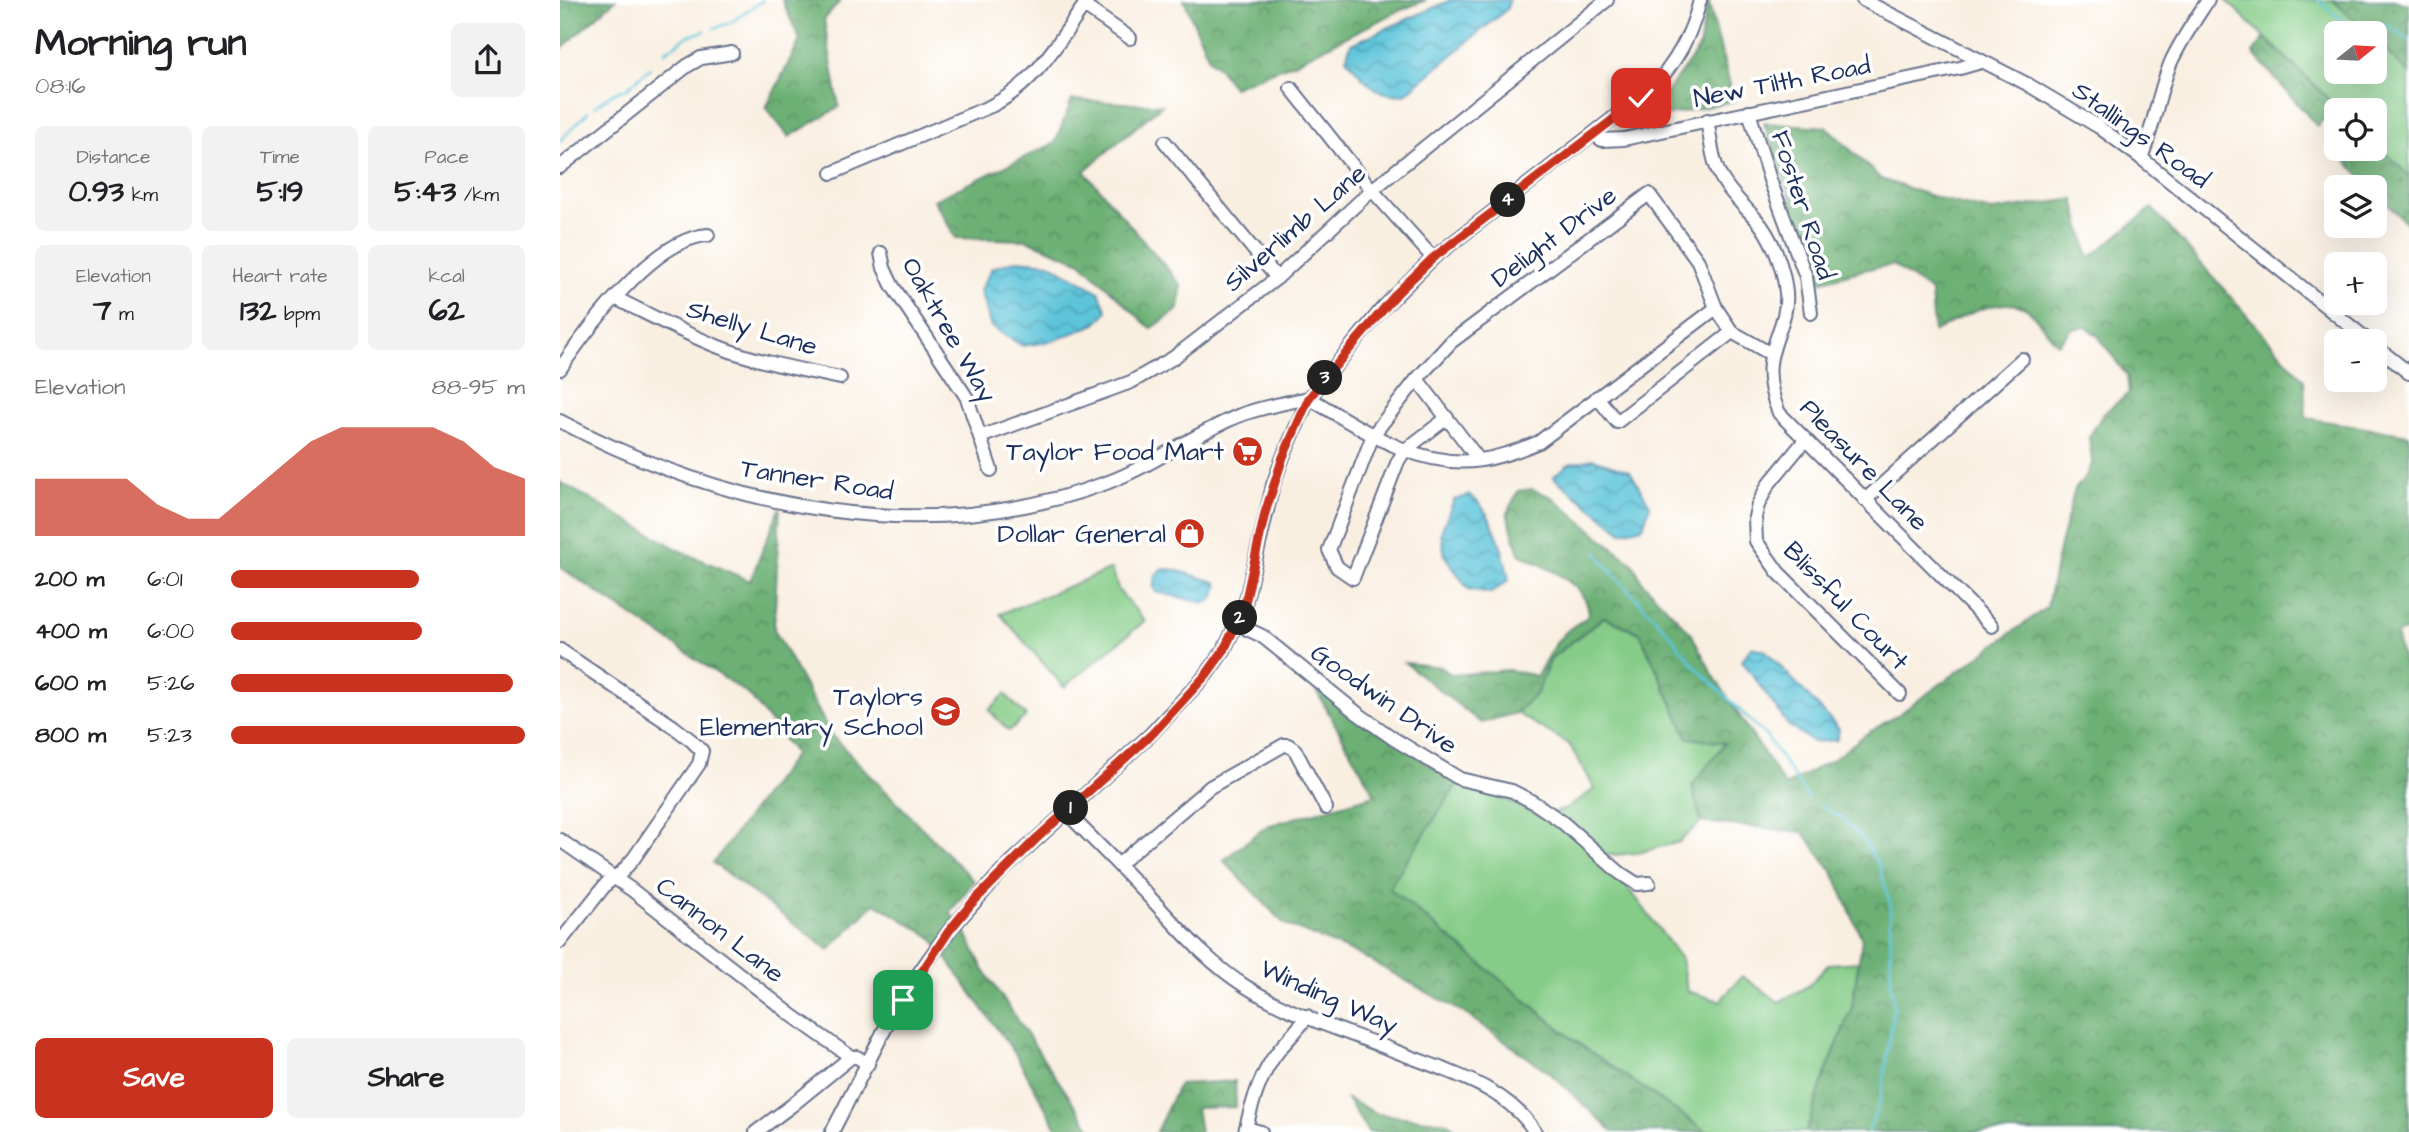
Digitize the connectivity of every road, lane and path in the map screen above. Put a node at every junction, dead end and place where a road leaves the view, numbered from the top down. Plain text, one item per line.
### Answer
1 (1607, 0) edge
2 (1700, 0) edge
3 (1863, 0) edge
4 (2208, 0) edge
5 (1086, 3) edge
6 (1130, 38) dead end
7 (732, 53) dead end
8 (1981, 62) junction
9 (1291, 88) dead end
10 (1749, 112) junction
11 (1707, 120) junction
12 (1594, 134) junction
13 (1165, 142) dead end
14 (2141, 158) junction
15 (560, 167) edge
16 (832, 173) dead end
17 (1373, 190) junction
18 (708, 235) dead end
19 (881, 253) dead end
20 (1433, 258) junction
21 (1277, 278) junction
22 (615, 298) junction
23 (1716, 308) junction
24 (1811, 313) dead end
25 (2354, 329) edge
26 (1732, 332) junction
27 (1771, 354) junction
28 (2387, 356) edge
29 (2022, 359) dead end
30 (560, 369) edge
31 (2409, 373) edge
32 (840, 378) dead end
33 (1417, 379) junction
34 (1597, 397) junction
35 (1309, 398) junction
36 (1447, 418) junction
37 (560, 421) edge
38 (1373, 435) junction
39 (981, 437) junction
40 (1805, 440) junction
41 (1405, 450) junction
42 (1479, 460) junction
43 (991, 470) dead end
44 (1865, 499) junction
45 (1239, 622) junction
46 (1992, 626) dead end
47 (560, 650) edge
48 (1900, 694) dead end
49 (1325, 808) dead end
50 (1066, 812) junction
51 (560, 840) edge
52 (1119, 864) junction
53 (614, 877) junction
54 (1650, 883) dead end
55 (560, 942) edge
56 (1307, 1016) junction
57 (851, 1057) junction
58 (868, 1065) junction
59 (1246, 1130) edge
60 (756, 1132) edge
61 (832, 1132) edge
62 (1261, 1132) edge
63 (1535, 1132) edge

1 - 17 street, Silverlimb Lane
2 - 12 street
3 - 8 street, Stallings Road
4 - 14 street
5 - 6 street
5 - 16 street
7 - 15 street
8 - 10 street, New Tilth Road
8 - 14 street, Stallings Road
9 - 17 street
10 - 11 street, New Tilth Road
10 - 24 street, Foster Road
11 - 12 street, New Tilth Road
11 - 27 street, Pleasure Lane
12 - 20 street
13 - 21 street
14 - 25 street, Stallings Road
17 - 20 street
17 - 21 street, Silverlimb Lane
18 - 22 street
19 - 39 street, Oaktree Way
20 - 35 street
21 - 39 street, Silverlimb Lane
22 - 30 street
22 - 32 street, Shelly Lane
23 - 26 street, Delight Drive
23 - 33 street, Delight Drive
23 - 34 street
26 - 27 street, Delight Drive
26 - 34 street
27 - 40 street, Pleasure Lane
28 - 31 street
29 - 44 street
33 - 36 street
33 - 38 street, Delight Drive
34 - 42 street
35 - 37 street, Tanner Road
35 - 38 street
35 - 45 street
36 - 41 street
36 - 42 street
38 - 41 street
38 - 41 street, Delight Drive
39 - 43 street, Oaktree Way
40 - 44 street, Pleasure Lane
40 - 48 street, Blissful Court
41 - 42 street
44 - 46 street, Pleasure Lane
45 - 50 street
45 - 54 street, Goodwin Drive
47 - 53 street
49 - 52 street
50 - 52 street, Winding Way
50 - 58 street
51 - 53 street, Cannon Lane
52 - 56 street, Winding Way
53 - 55 street
53 - 57 street, Cannon Lane
56 - 59 street
56 - 63 street, Winding Way
57 - 58 street, Cannon Lane
57 - 60 street
58 - 61 street
59 - 62 street

